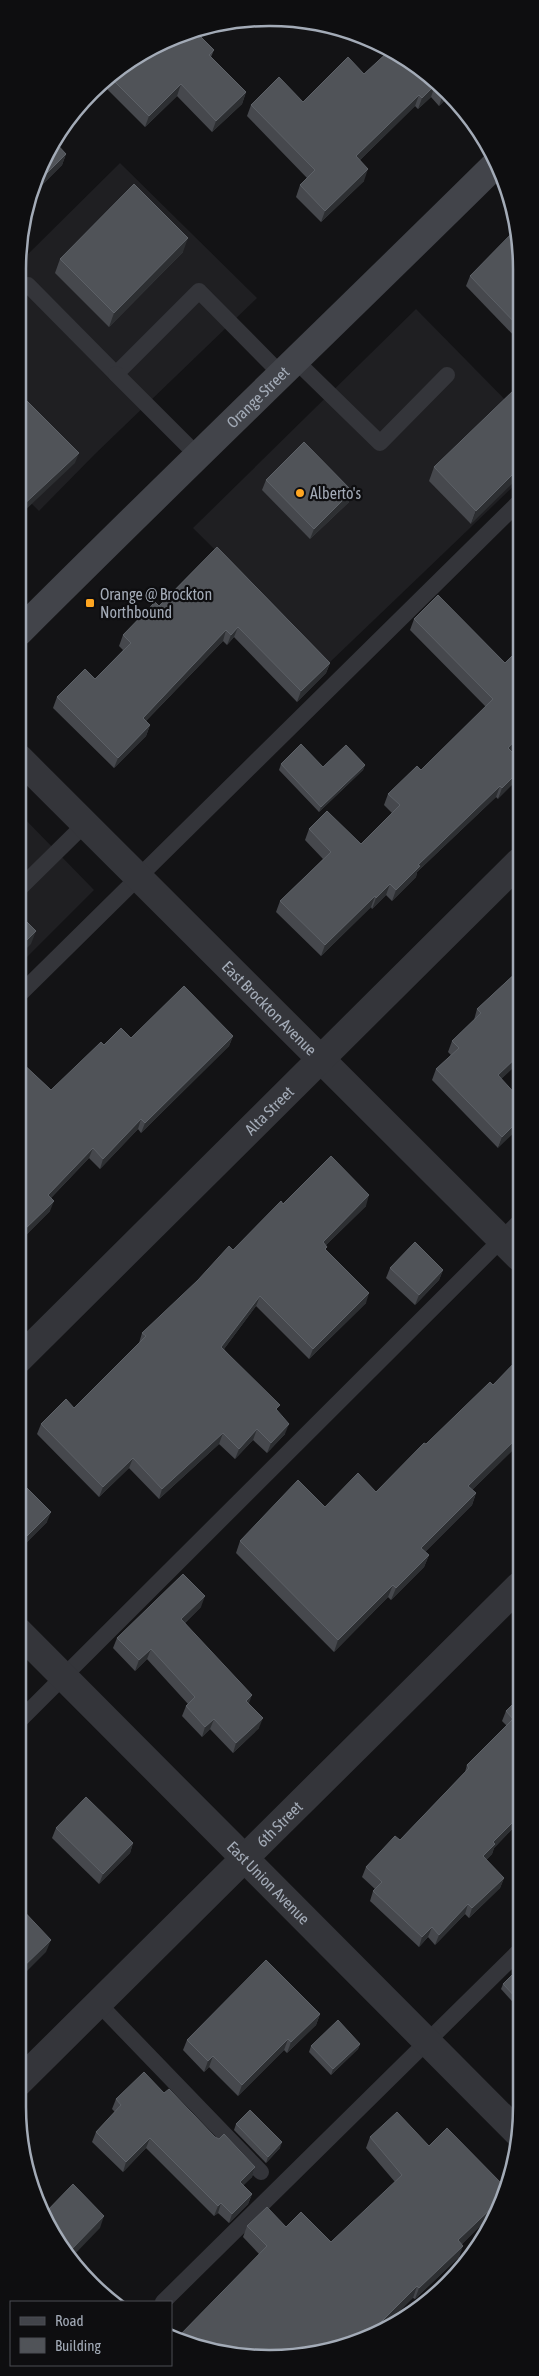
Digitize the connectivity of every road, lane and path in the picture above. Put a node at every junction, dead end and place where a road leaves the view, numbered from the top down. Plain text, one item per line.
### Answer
1 (491, 169) edge
2 (28, 285) dead end
3 (289, 368) junction
4 (116, 374) junction
5 (447, 375) dead end
6 (197, 455) junction
7 (513, 508) edge
8 (26, 625) edge
9 (26, 765) edge
10 (85, 824) junction
11 (513, 868) edge
12 (138, 877) junction
13 (26, 882) edge
14 (26, 988) edge
15 (320, 1059) junction
16 (513, 1240) edge
17 (26, 1352) edge
18 (513, 1592) edge
19 (26, 1639) edge
20 (64, 1677) junction
21 (26, 1714) edge
22 (246, 1858) junction
23 (513, 1957) edge
24 (99, 2004) junction
25 (428, 2042) junction
26 (26, 2075) edge
27 (512, 2127) edge
28 (261, 2172) dead end
29 (164, 2301) edge

1 - 3 main road, Orange Street
2 - 4 lane
3 - 4 lane
3 - 5 lane
3 - 6 main road, Orange Street
4 - 6 lane
6 - 8 main road, Orange Street
7 - 12 lane
9 - 10 street, East Brockton Avenue
10 - 12 street, East Brockton Avenue
10 - 13 lane
11 - 15 street, Alta Street
12 - 14 lane
12 - 15 street, East Brockton Avenue
15 - 16 street, East Brockton Avenue
15 - 17 street, Alta Street
16 - 20 lane
18 - 22 street, 6th Street
19 - 20 street, East Union Avenue
20 - 21 lane
20 - 22 street, East Union Avenue
22 - 24 street, 6th Street
22 - 25 street, East Union Avenue
23 - 25 lane
24 - 26 street, 6th Street
24 - 28 lane
25 - 27 street, East Union Avenue
25 - 29 lane

